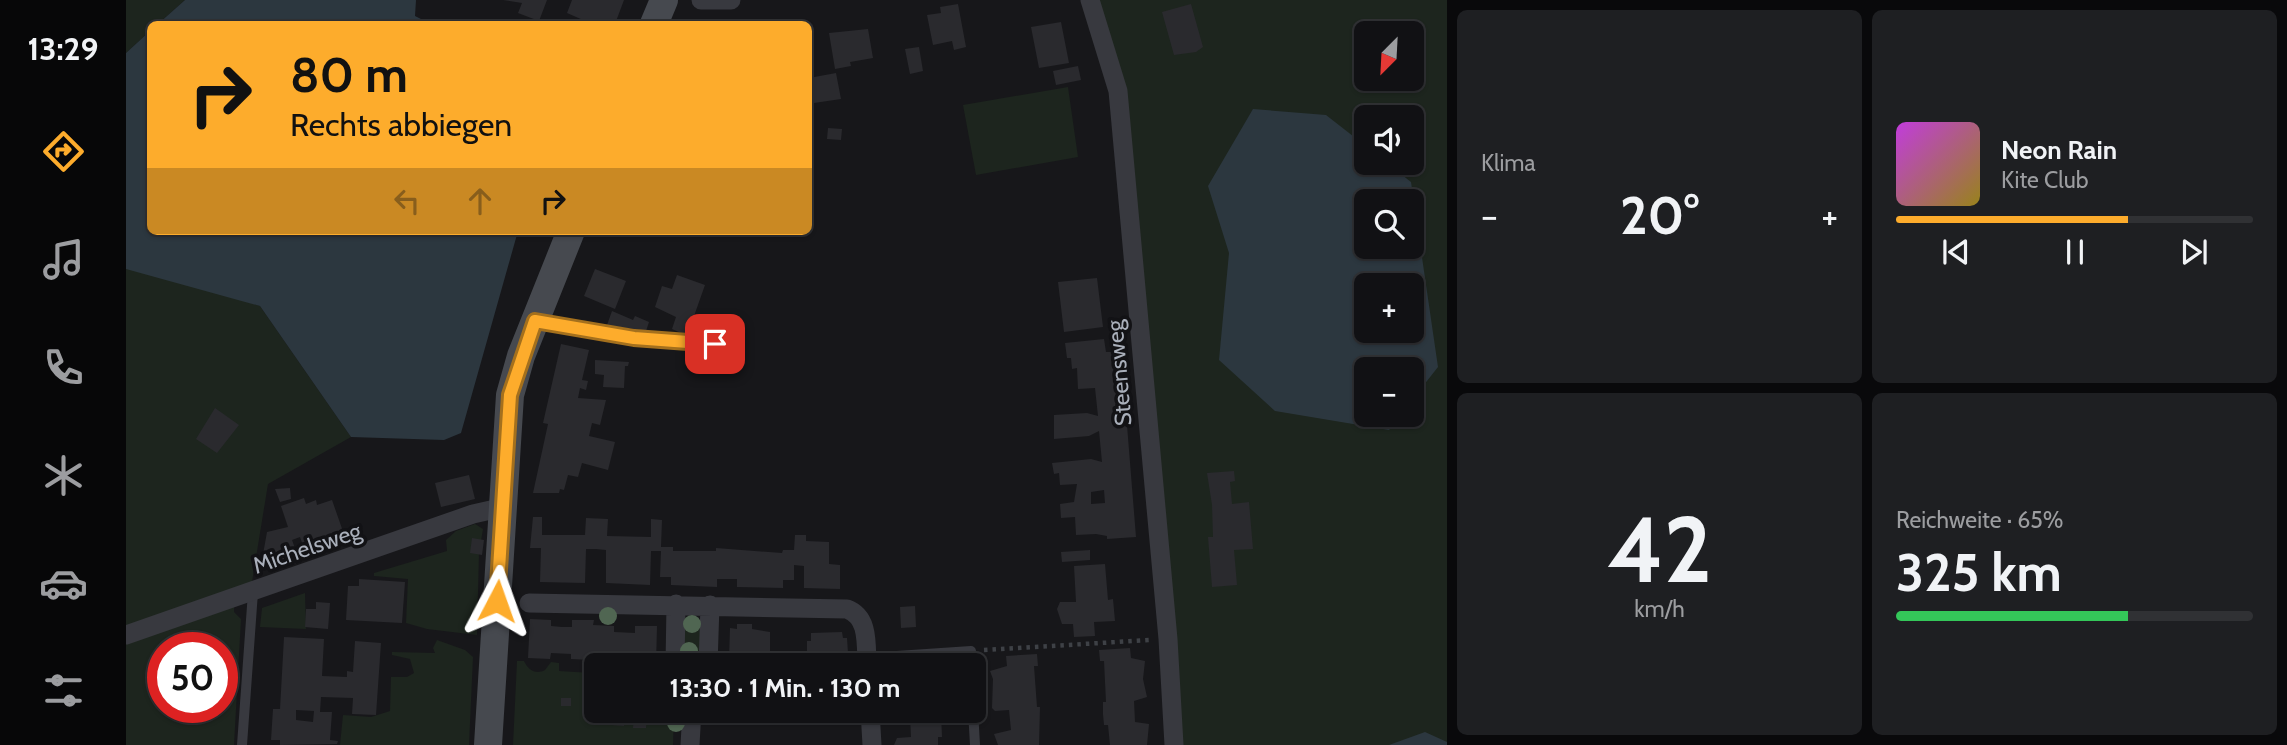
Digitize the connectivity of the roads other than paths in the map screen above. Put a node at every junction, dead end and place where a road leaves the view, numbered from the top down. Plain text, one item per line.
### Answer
1 (664, 0) edge
2 (701, 0) edge
3 (731, 0) edge
4 (1090, 0) edge
5 (655, 21) edge
6 (569, 235) edge
7 (535, 321) junction
8 (715, 344) dead end
9 (504, 507) junction
10 (253, 592) junction
11 (528, 603) dead end
12 (676, 604) junction
13 (710, 605) junction
14 (126, 635) edge
15 (675, 653) edge
16 (708, 653) edge
17 (866, 653) edge
18 (952, 653) edge
19 (971, 653) edge
20 (691, 723) edge
21 (871, 723) edge
22 (974, 723) edge
23 (243, 745) edge
24 (488, 745) edge
25 (690, 745) edge
26 (872, 745) edge
27 (975, 745) edge
28 (1174, 745) edge

1 - 5 main road
2 - 3 street
4 - 28 street, Steensweg
6 - 7 main road
7 - 8 lane
7 - 9 main road
9 - 10 street, Michelsweg
9 - 24 main road
10 - 14 street, Michelsweg
10 - 23 lane
11 - 12 street
12 - 13 street
12 - 15 street
13 - 16 street
13 - 17 street
18 - 19 lane
20 - 25 street
21 - 26 street
22 - 27 lane

